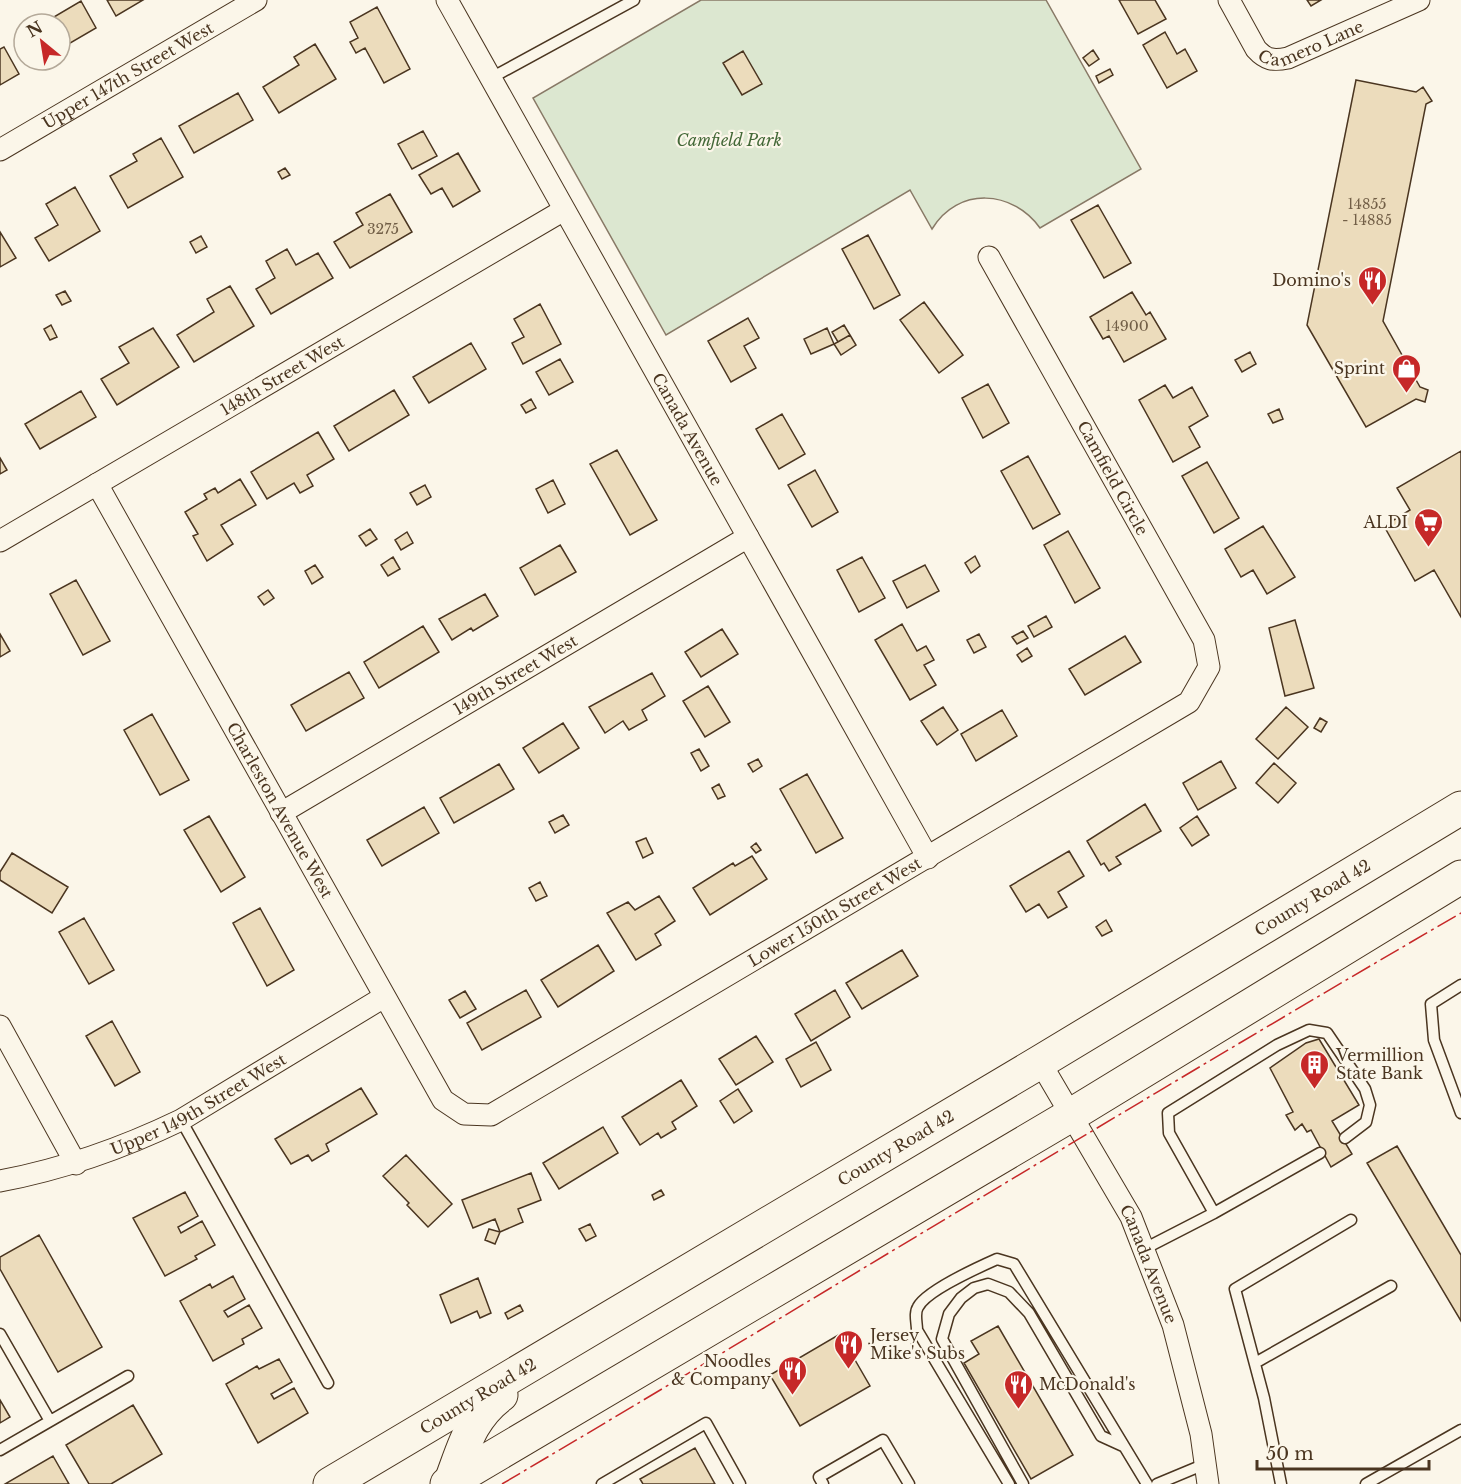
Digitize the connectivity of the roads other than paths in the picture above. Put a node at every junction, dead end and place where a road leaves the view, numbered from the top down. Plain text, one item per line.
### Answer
1 (256, 0) edge
2 (447, 0) edge
3 (634, 0) edge
4 (1229, 0) edge
5 (1419, 0) edge
6 (491, 78) junction
7 (0, 150) edge
8 (564, 210) junction
9 (989, 257) dead end
10 (97, 484) junction
11 (748, 537) junction
12 (0, 541) edge
13 (1189, 702) joint
14 (1461, 808) edge
15 (281, 813) junction
16 (928, 858) junction
17 (1461, 877) edge
18 (1461, 985) edge
19 (384, 997) junction
20 (0, 1026) edge
21 (1040, 1062) junction
22 (1461, 1113) edge
23 (480, 1115) joint
24 (1071, 1115) junction
25 (181, 1120) junction
26 (1345, 1138) dead end
27 (1320, 1153) dead end
28 (76, 1164) junction
29 (853, 1174) junction
30 (0, 1181) edge
31 (1214, 1213) junction
32 (1351, 1220) dead end
33 (1144, 1249) junction
34 (1391, 1286) dead end
35 (0, 1334) edge
36 (1255, 1363) junction
37 (128, 1376) dead end
38 (328, 1383) dead end
39 (50, 1422) junction
40 (1461, 1430) edge
41 (1123, 1446) junction
42 (0, 1450) edge
43 (1207, 1474) edge
44 (450, 1483) edge
45 (330, 1484) edge
46 (602, 1484) edge
47 (740, 1484) edge
48 (823, 1484) edge
49 (909, 1484) edge
50 (1009, 1484) edge
51 (1023, 1484) edge
52 (1147, 1484) edge
53 (1156, 1484) edge
54 (1281, 1484) edge
55 (1366, 1484) edge

1 - 7 street, Upper 147th Street West
2 - 6 street, Canada Avenue
3 - 6 lane
4 - 5 street, Camero Lane
6 - 8 street, Canada Avenue
8 - 10 street, 148th Street West
8 - 11 street, Canada Avenue
9 - 13 street, Camfield Circle
10 - 12 street, 148th Street West
10 - 15 street, Charleston Avenue West
11 - 15 street, 149th Street West
11 - 16 street, Canada Avenue
13 - 16 street, Lower 150th Street West
14 - 21 highway, County Road 42
15 - 19 street, Charleston Avenue West
16 - 23 street, Lower 150th Street West
17 - 24 highway
18 - 22 lane
19 - 23 street, Charleston Avenue West
19 - 25 street, Upper 149th Street West
20 - 28 street
21 - 24 street, Canada Avenue
21 - 29 highway, County Road 42
24 - 33 street, Canada Avenue
24 - 44 highway
25 - 28 street, Upper 149th Street West
25 - 38 lane
26 - 31 lane
27 - 31 lane
28 - 30 street, Upper 149th Street West
29 - 44 highway
29 - 45 highway, County Road 42
31 - 33 lane
32 - 36 lane
33 - 43 street, Canada Avenue
34 - 36 lane
35 - 39 lane
36 - 54 lane
37 - 39 lane
39 - 42 lane
40 - 55 lane
41 - 50 lane
41 - 51 lane
41 - 52 lane
43 - 53 lane
46 - 47 lane
48 - 49 lane

